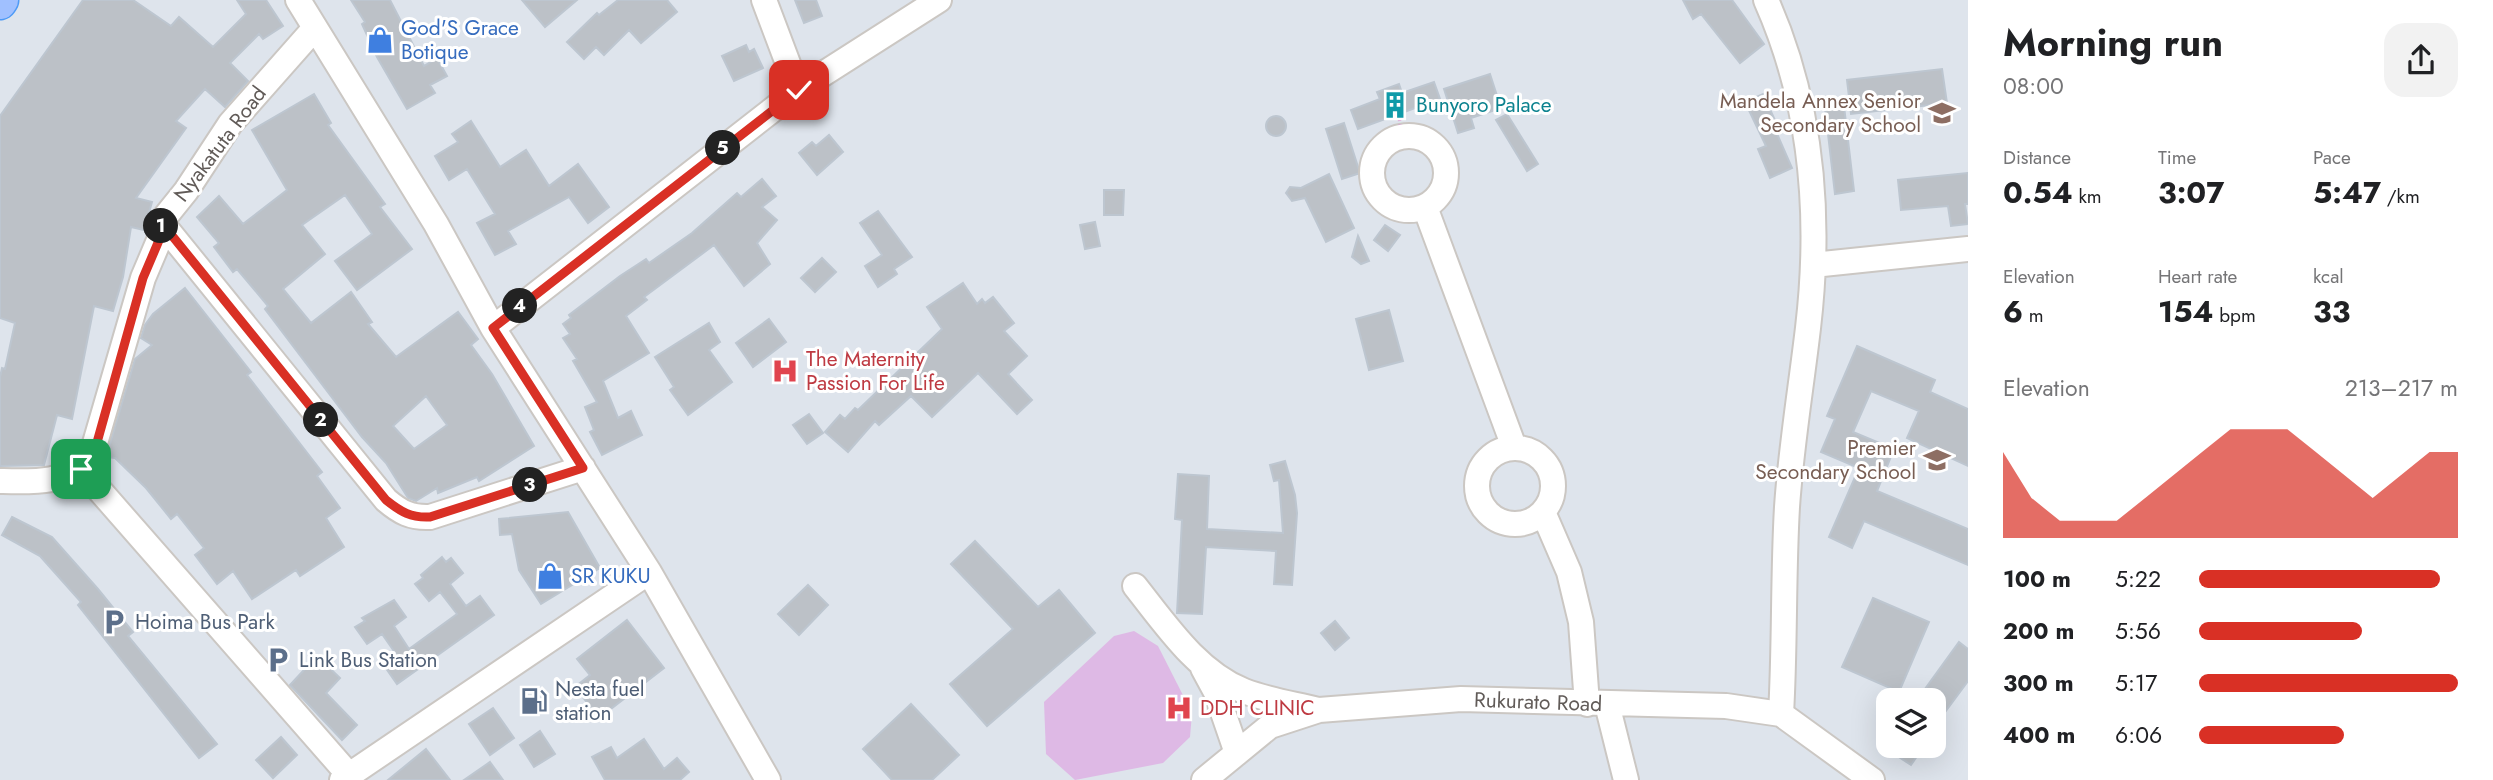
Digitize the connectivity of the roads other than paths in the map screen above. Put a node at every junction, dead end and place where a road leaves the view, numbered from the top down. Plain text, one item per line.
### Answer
1 (298, 0) edge
2 (764, 0) edge
3 (939, 0) edge
4 (1766, 0) edge
5 (314, 29) junction
6 (799, 90) junction
7 (1424, 207) junction
8 (161, 222) junction
9 (1968, 249) edge
10 (1813, 265) junction
11 (493, 328) junction
12 (1514, 447) junction
13 (583, 468) junction
14 (81, 469) junction
15 (0, 481) edge
16 (1543, 512) junction
17 (649, 572) junction
18 (1135, 586) dead end
19 (1202, 664) junction
20 (1597, 704) junction
21 (1319, 710) junction
22 (1782, 715) junction
23 (1237, 753) junction
24 (345, 778) edge
25 (768, 780) edge
26 (1205, 780) edge
27 (1626, 780) edge
28 (1872, 780) edge

1 - 5 street
2 - 6 street
3 - 6 street
4 - 10 street
5 - 8 street, Nyakatuta Road
5 - 11 street
6 - 11 street
7 - 7 street
7 - 12 street
8 - 13 street
8 - 14 street, Nyakatuta Road
9 - 10 street
10 - 22 street
11 - 13 street
12 - 16 street
12 - 16 street
13 - 17 street
14 - 15 street
14 - 24 street
16 - 20 street
17 - 24 street
17 - 25 street
18 - 19 street
19 - 21 street
19 - 23 street
20 - 21 street, Rukurato Road
20 - 22 street, Rukurato Road
20 - 27 street
21 - 23 street, Rukurato Road
22 - 28 street, Rukurato Road
23 - 26 street, Rukurato Road

